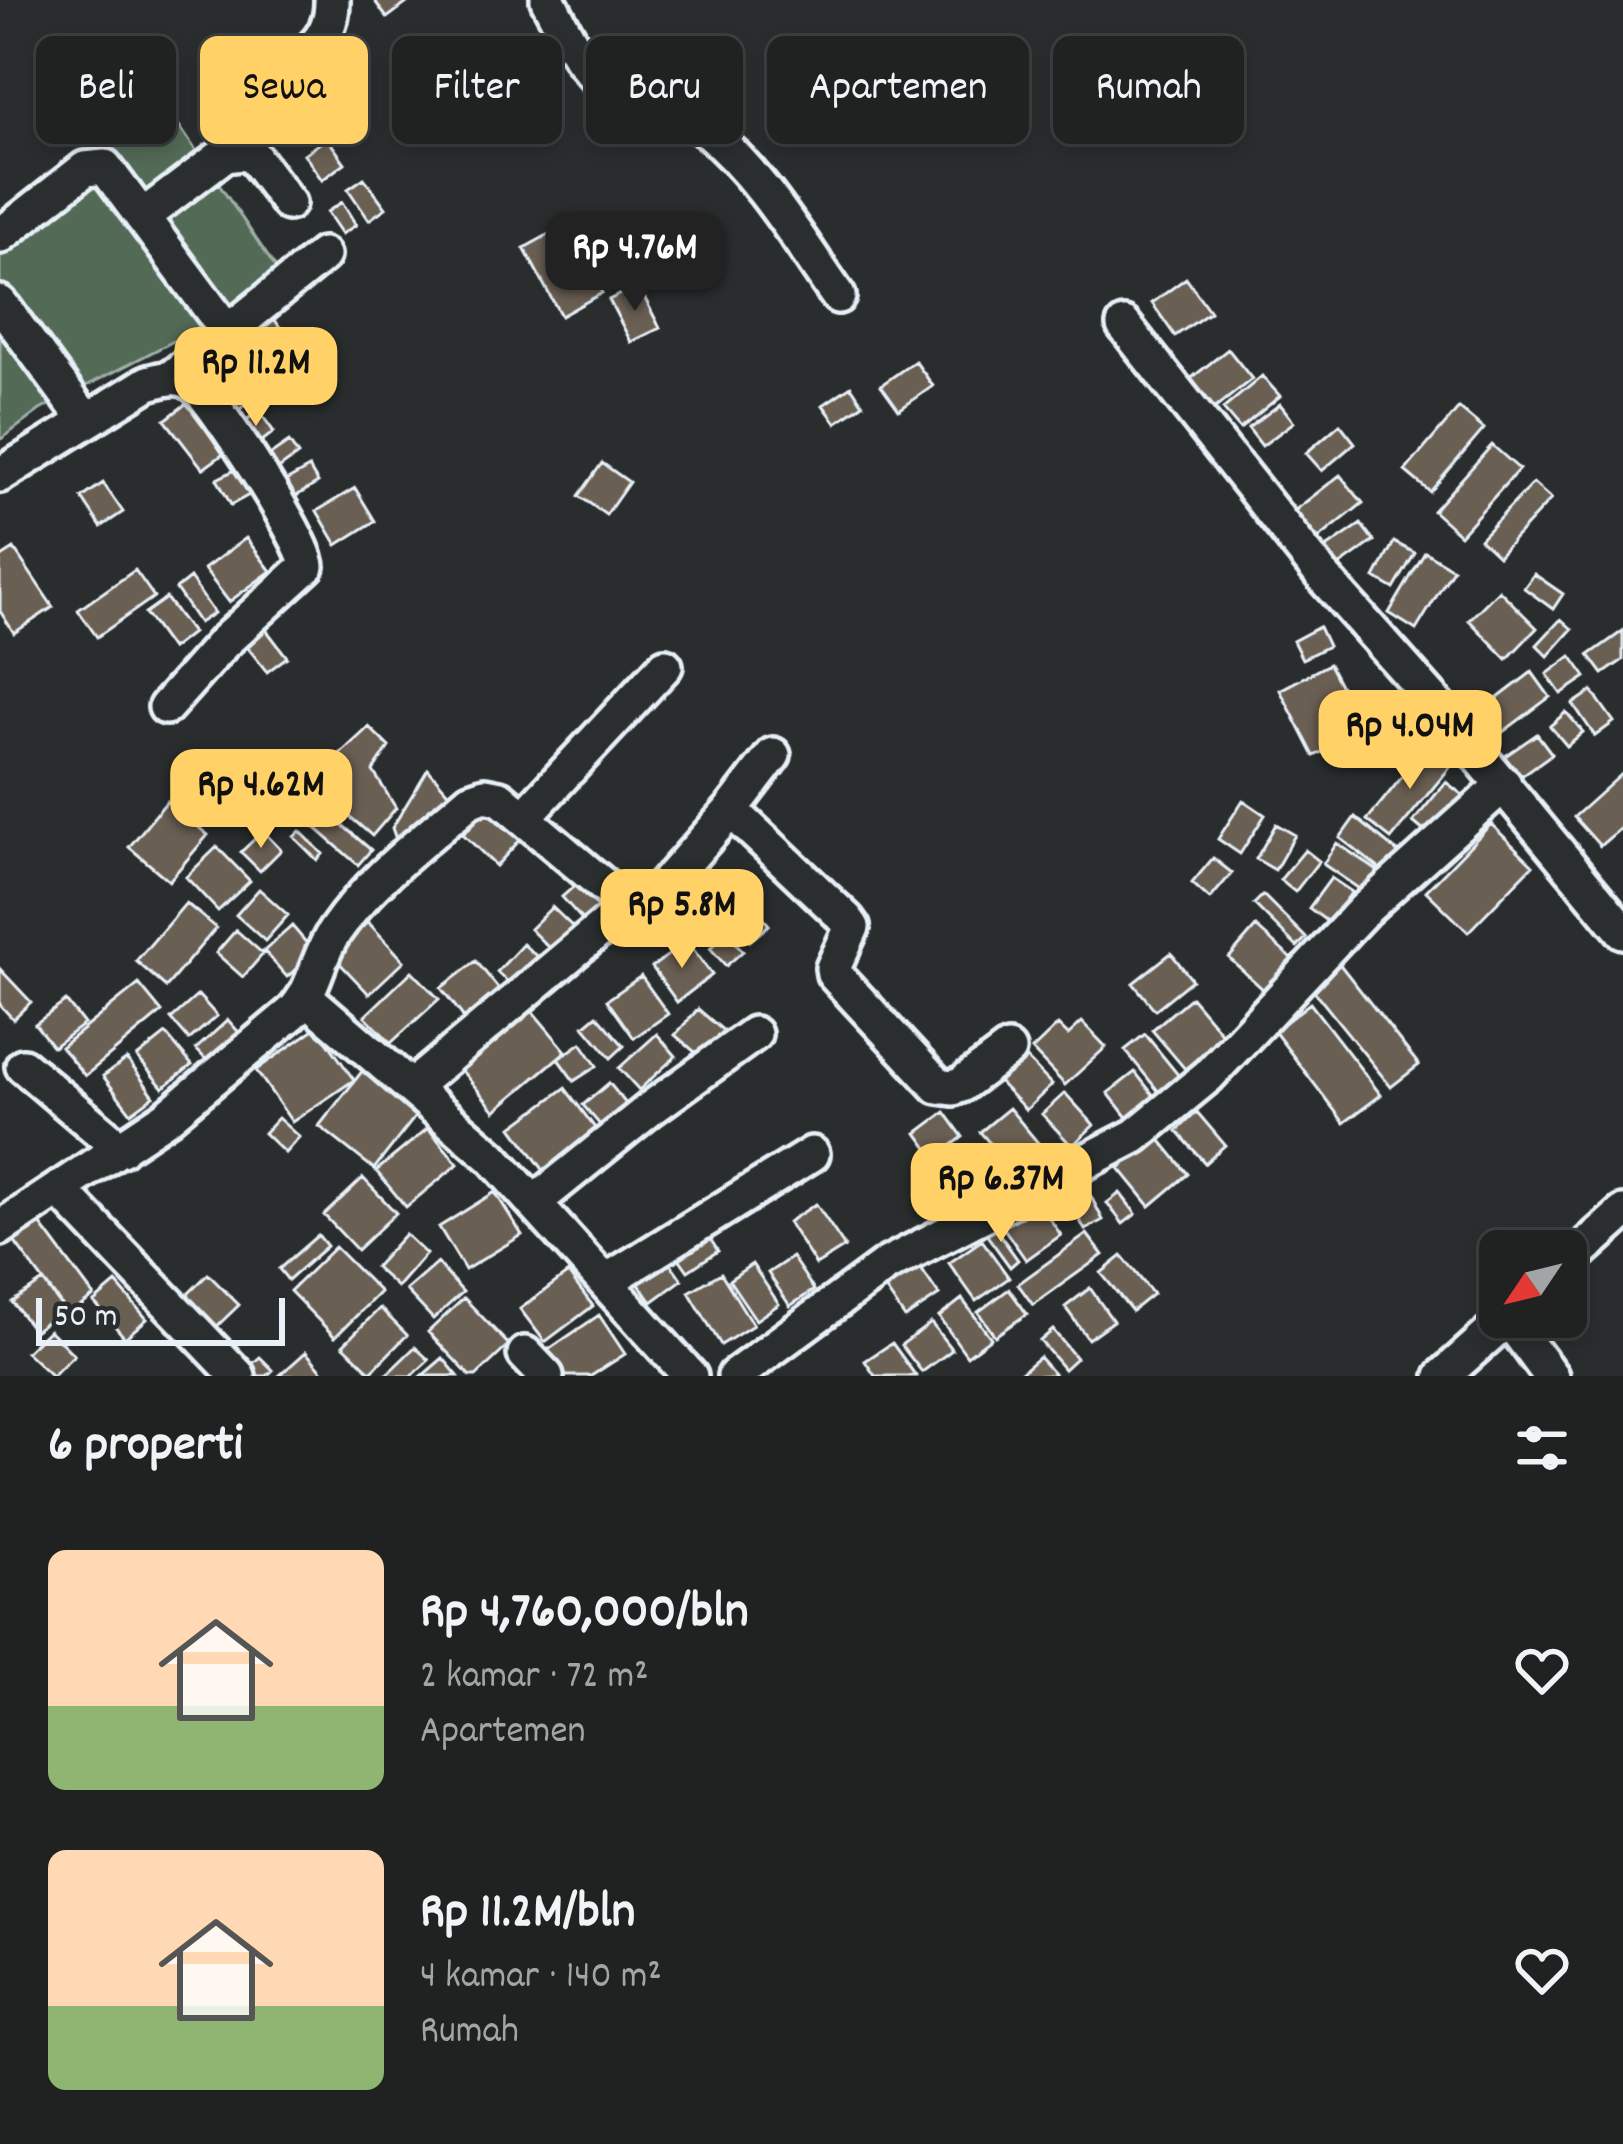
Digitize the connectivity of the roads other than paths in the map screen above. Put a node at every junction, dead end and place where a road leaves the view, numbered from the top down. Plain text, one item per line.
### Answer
1 (332, 0) edge
2 (548, 0) edge
3 (250, 152) junction
4 (288, 202) dead end
5 (142, 217) junction
6 (0, 236) edge
7 (323, 255) dead end
8 (838, 296) dead end
9 (0, 303) edge
10 (1124, 325) dead end
11 (227, 331) junction
12 (172, 377) junction
13 (85, 419) junction
14 (0, 475) edge
15 (665, 665) dead end
16 (166, 707) dead end
17 (773, 755) dead end
18 (1504, 784) junction
19 (731, 810) junction
20 (525, 816) junction
21 (628, 906) junction
22 (1623, 931) edge
23 (308, 998) junction
24 (754, 1034) dead end
25 (1008, 1050) dead end
26 (23, 1066) dead end
27 (413, 1086) junction
28 (121, 1149) junction
29 (812, 1154) dead end
30 (59, 1189) junction
31 (536, 1201) junction
32 (1623, 1213) edge
33 (0, 1228) edge
34 (1587, 1245) edge
35 (605, 1282) junction
36 (1486, 1338) edge
37 (1523, 1338) edge
38 (238, 1376) edge
39 (690, 1376) edge
40 (735, 1376) edge
41 (1443, 1376) edge
42 (1551, 1376) edge

1 - 3 street
2 - 8 street
3 - 4 street
3 - 5 street
5 - 6 street
5 - 11 street
7 - 11 street
9 - 13 street
10 - 18 street
11 - 12 street
12 - 13 street
12 - 16 street
13 - 14 street
15 - 20 street
17 - 19 street
18 - 22 street
18 - 40 street
19 - 21 street
19 - 25 street
20 - 21 street
20 - 23 street
21 - 27 street
23 - 27 street
23 - 28 street
24 - 31 street
26 - 28 street
27 - 31 street
28 - 30 street
29 - 35 street
30 - 33 street
30 - 38 street
31 - 35 street
32 - 34 street
35 - 39 street
36 - 41 street
37 - 42 street

